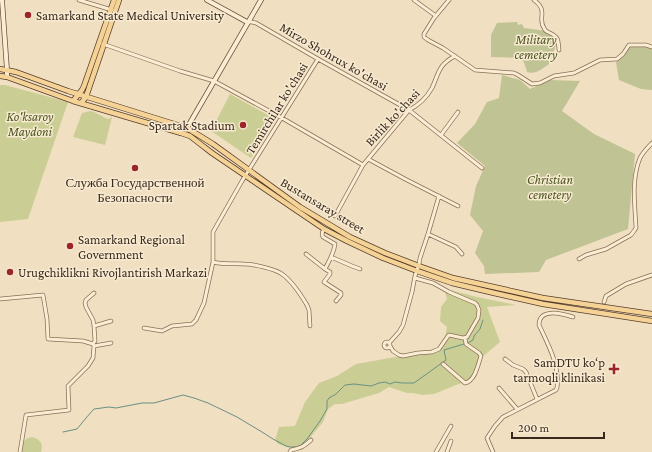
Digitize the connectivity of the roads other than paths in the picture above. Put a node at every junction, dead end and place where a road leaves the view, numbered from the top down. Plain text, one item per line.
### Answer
1 (2, 0) edge
2 (79, 0) edge
3 (114, 0) edge
4 (119, 0) edge
5 (207, 0) edge
6 (261, 0) edge
7 (414, 0) edge
8 (449, 0) edge
9 (534, 0) edge
10 (113, 10) junction
11 (436, 16) junction
12 (248, 22) junction
13 (2, 32) edge
14 (103, 44) junction
15 (652, 46) edge
16 (559, 50) dead end
17 (455, 56) junction
18 (318, 59) junction
19 (0, 69) edge
20 (7, 70) junction
21 (0, 76) edge
22 (7, 77) junction
23 (214, 81) junction
24 (78, 94) junction
25 (86, 97) junction
26 (73, 101) junction
27 (81, 103) junction
28 (409, 110) junction
29 (458, 112) dead end
30 (282, 118) junction
31 (187, 128) junction
32 (441, 135) junction
33 (652, 143) edge
34 (368, 159) junction
35 (363, 165) junction
36 (482, 168) dead end
37 (248, 171) junction
38 (439, 196) junction
39 (458, 206) dead end
40 (335, 216) dead end
41 (324, 229) junction
42 (428, 234) junction
43 (306, 254) dead end
44 (462, 254) dead end
45 (331, 257) junction
46 (579, 259) dead end
47 (213, 262) junction
48 (325, 269) junction
49 (360, 269) dead end
50 (418, 269) junction
51 (652, 275) edge
52 (415, 278) junction
53 (94, 293) dead end
54 (0, 300) edge
55 (336, 301) dead end
56 (604, 302) dead end
57 (652, 314) edge
58 (574, 317) dead end
59 (110, 321) dead end
60 (652, 321) edge
61 (94, 326) junction
62 (310, 326) dead end
63 (144, 328) dead end
64 (465, 338) junction
65 (111, 343) dead end
66 (93, 345) junction
67 (505, 359) dead end
68 (443, 364) dead end
69 (499, 388) dead end
70 (537, 399) junction
71 (517, 409) junction
72 (451, 426) dead end
73 (310, 440) dead end
74 (451, 441) dead end
75 (20, 452) edge
76 (290, 452) edge
77 (436, 452) edge
78 (447, 452) edge
79 (493, 452) edge

1 - 13 main road
2 - 10 street
3 - 10 main road
4 - 10 main road
5 - 12 main road
6 - 12 main road
7 - 11 street
8 - 11 street
9 - 16 street
10 - 14 main road
10 - 24 main road
11 - 17 street
12 - 18 street, Mirzo Shohrux ko'chasi
12 - 23 main road
13 - 20 main road
14 - 23 street
14 - 25 main road
15 - 17 street
17 - 28 street, Birlik ko'chasi
18 - 28 street, Mirzo Shohrux ko'chasi
18 - 30 street, Temirchilar ko'chasi
19 - 20 main road, Bustansaray street
20 - 22 main road
20 - 24 main road, Bustansaray street
21 - 22 main road, Bustansaray street
22 - 26 main road, Bustansaray street
23 - 30 street
23 - 31 main road
24 - 25 main road, Bustansaray street
24 - 26 main road
25 - 27 main road
25 - 31 main road, Bustansaray street
26 - 27 main road, Bustansaray street
27 - 37 main road, Bustansaray street
28 - 32 street, Mirzo Shohrux ko'chasi
28 - 34 street, Birlik ko'chasi
29 - 32 street
30 - 35 street
30 - 37 street, Temirchilar ko'chasi
31 - 37 main road, Bustansaray street
32 - 36 street, Mirzo Shohrux ko'chasi
33 - 46 street
34 - 35 street, Birlik ko'chasi
34 - 38 street
35 - 40 street, Birlik ko'chasi
37 - 41 main road, Bustansaray street
37 - 47 street, Temirchilar ko'chasi
37 - 50 main road, Bustansaray street
38 - 39 street
38 - 42 street
41 - 45 street
41 - 50 main road, Bustansaray street
42 - 44 street
42 - 50 street
43 - 48 street
45 - 48 street
45 - 49 street
47 - 62 street
47 - 63 street, Temirchilar ko'chasi
48 - 55 street
50 - 52 street
50 - 57 main road, Bustansaray street
50 - 60 main road, Bustansaray street
51 - 56 street
52 - 64 street
52 - 64 street
53 - 61 street
54 - 66 street
58 - 70 street
59 - 61 street
61 - 66 street
64 - 68 street
65 - 66 street
66 - 75 street
67 - 70 street
69 - 71 street
70 - 71 street
71 - 79 street
72 - 77 street
73 - 76 street
74 - 78 street

